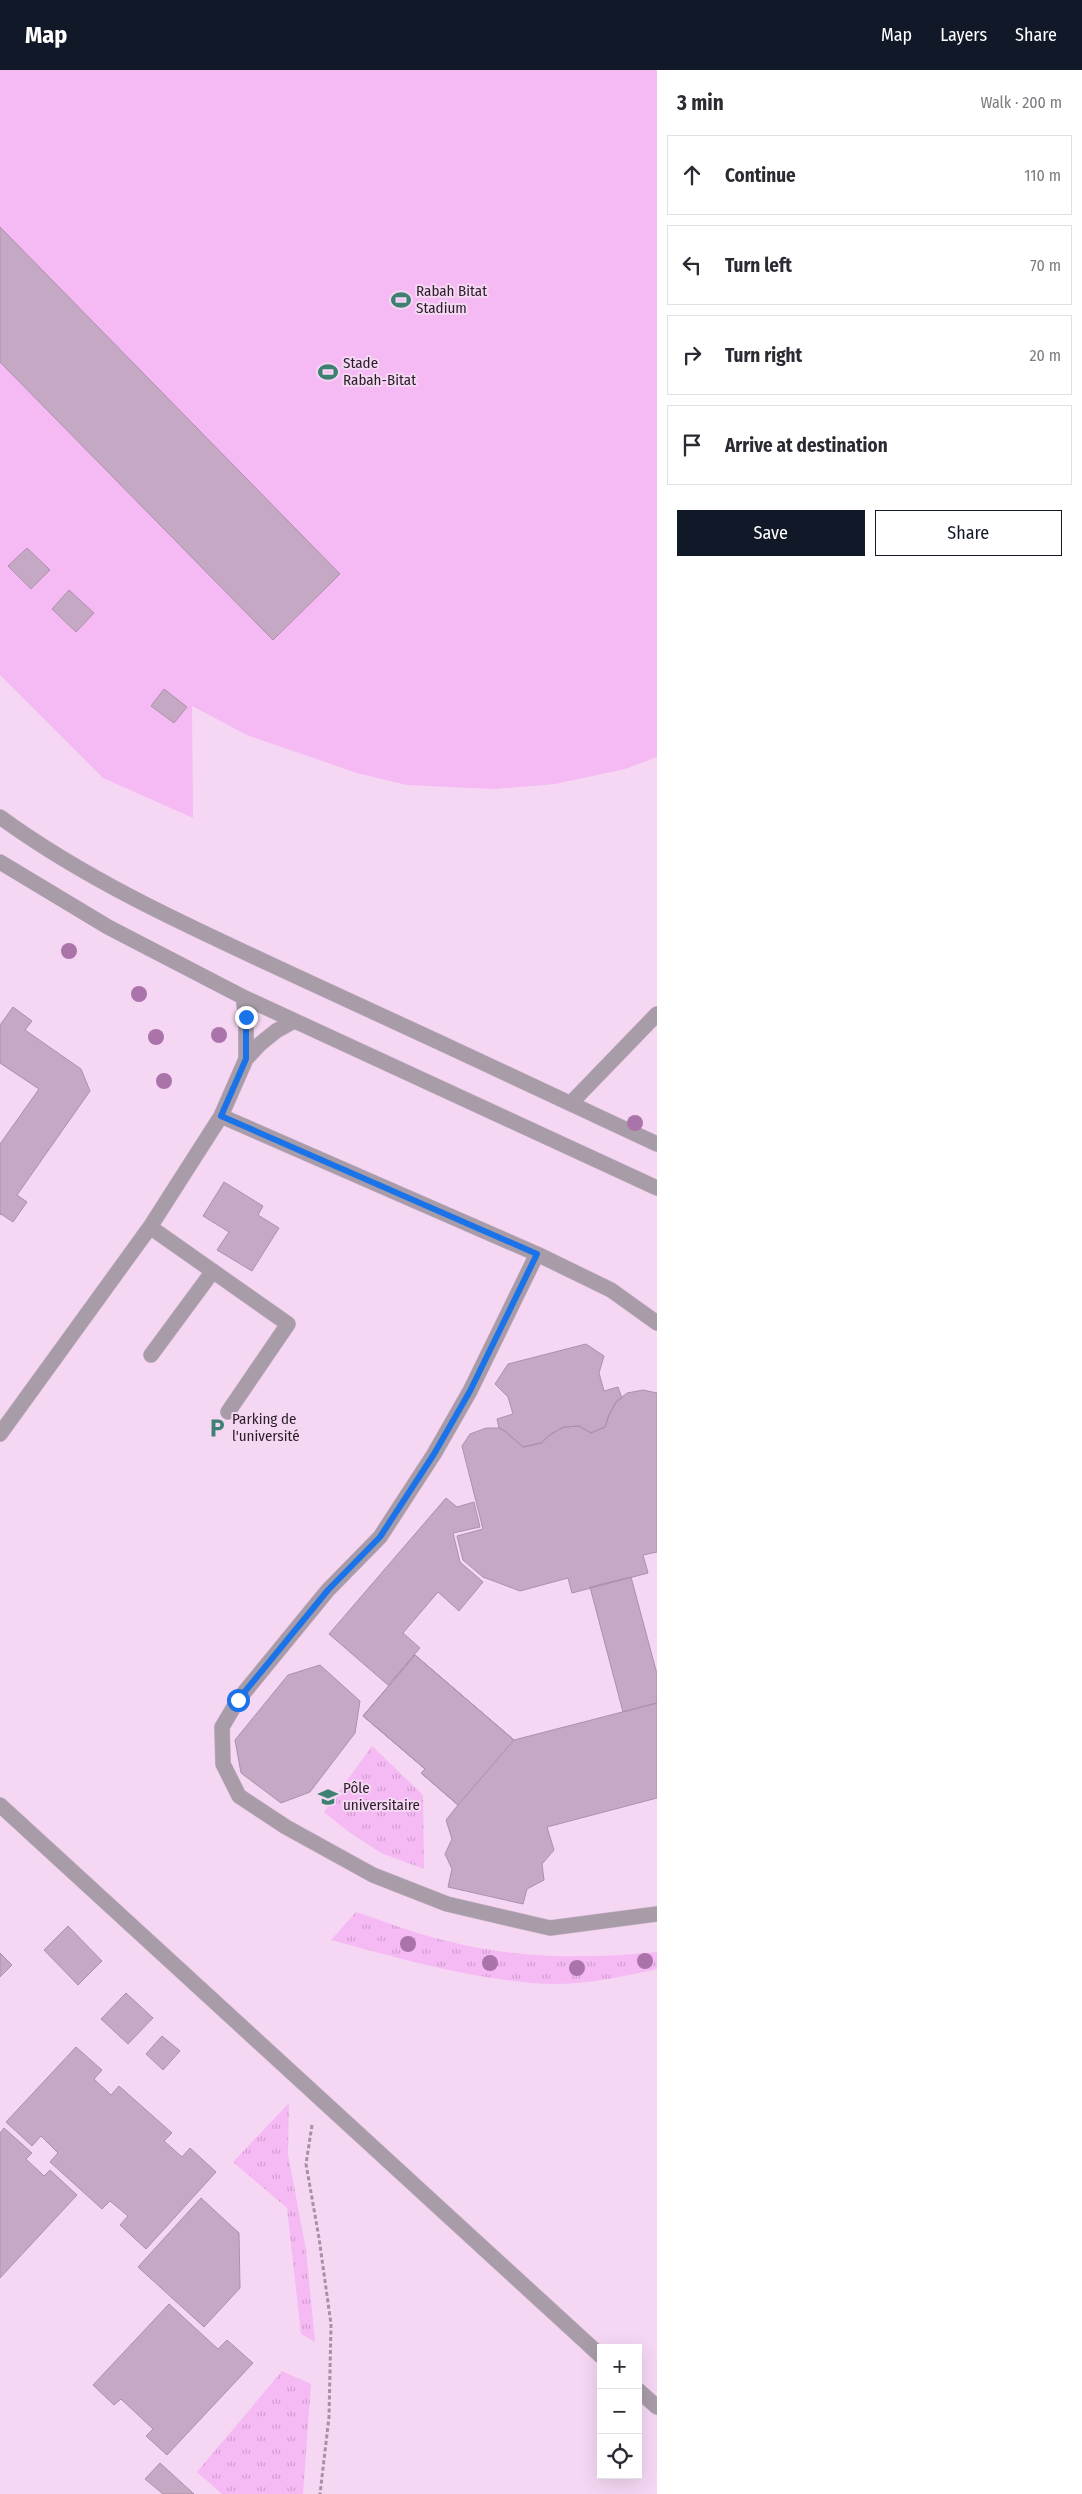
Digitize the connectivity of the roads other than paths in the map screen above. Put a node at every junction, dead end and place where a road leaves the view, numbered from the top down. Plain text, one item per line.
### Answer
1 (0, 817) edge
2 (0, 862) edge
3 (243, 997) junction
4 (657, 1014) edge
5 (294, 1021) junction
6 (246, 1059) junction
7 (570, 1103) junction
8 (221, 1116) junction
9 (657, 1144) edge
10 (657, 1188) edge
11 (150, 1227) junction
12 (537, 1254) junction
13 (213, 1271) junction
14 (657, 1323) edge
15 (150, 1355) dead end
16 (228, 1412) dead end
17 (0, 1434) edge
18 (0, 1805) edge
19 (657, 1914) edge
20 (597, 2352) edge
21 (642, 2394) edge
22 (657, 2407) edge

1 - 7 street
2 - 3 street
3 - 5 street
3 - 6 street
4 - 7 street
5 - 6 street
5 - 10 street
6 - 8 street
7 - 9 street
8 - 11 street
8 - 12 street
11 - 13 street
11 - 17 street
12 - 14 street
12 - 19 street
13 - 15 street
13 - 16 street
18 - 20 street
21 - 22 street

